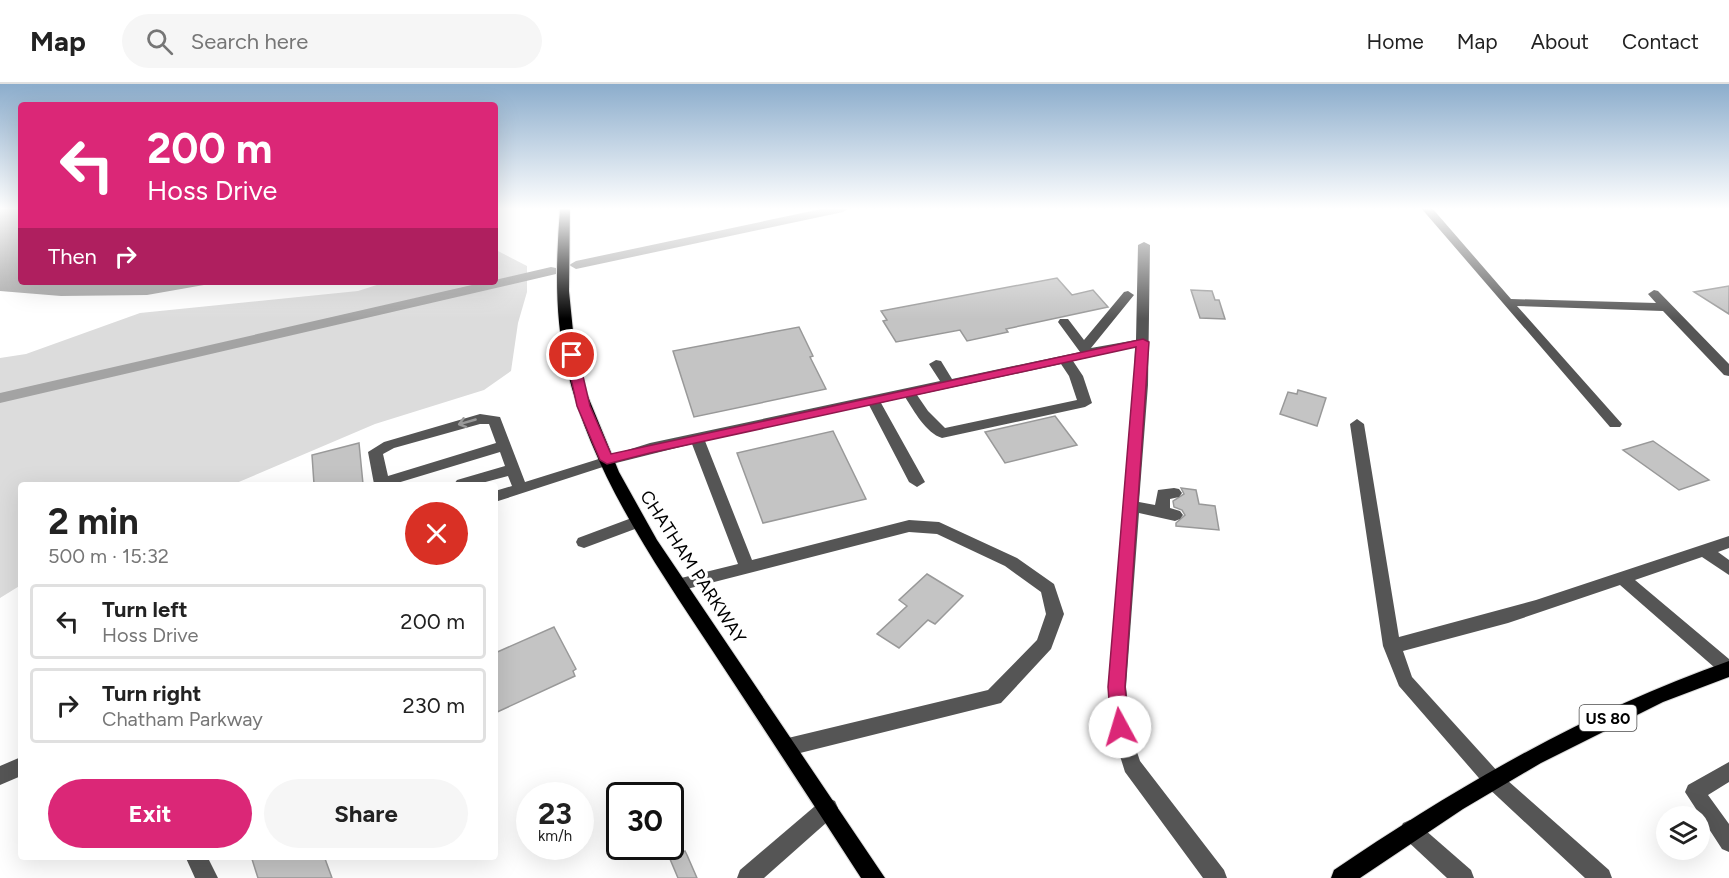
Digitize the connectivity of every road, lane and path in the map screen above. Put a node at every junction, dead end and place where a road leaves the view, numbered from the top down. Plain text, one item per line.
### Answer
1 (564, 245) edge
2 (1144, 245) dead end
3 (1458, 245) edge
4 (1654, 294) dead end
5 (1128, 295) dead end
6 (1510, 305) junction
7 (1666, 307) junction
8 (1064, 322) dead end
9 (1143, 335) junction
10 (1087, 351) junction
11 (1065, 359) junction
12 (936, 364) dead end
13 (1729, 372) edge
14 (948, 384) junction
15 (909, 393) junction
16 (873, 400) junction
17 (1357, 424) dead end
18 (1615, 424) dead end
19 (697, 438) junction
20 (504, 446) junction
21 (607, 460) junction
22 (513, 469) junction
23 (382, 482) edge
24 (388, 482) edge
25 (469, 482) edge
26 (917, 482) dead end
27 (519, 488) junction
28 (1174, 493) dead end
29 (498, 495) edge
30 (1131, 506) junction
31 (638, 522) junction
32 (584, 542) dead end
33 (1729, 542) edge
34 (1703, 549) junction
35 (747, 567) junction
36 (1729, 569) edge
37 (1622, 578) junction
38 (679, 585) junction
39 (1392, 646) junction
40 (1729, 669) edge
41 (788, 747) junction
42 (18, 767) edge
43 (1729, 771) edge
44 (0, 776) edge
45 (1492, 779) junction
46 (828, 808) junction
47 (1410, 830) junction
48 (1729, 842) edge
49 (197, 860) edge
50 (207, 878) edge
51 (748, 878) edge
52 (874, 878) edge
53 (1216, 878) edge
54 (1342, 878) edge
55 (1463, 878) edge
56 (1601, 878) edge

1 - 21 main road, CHATHAM PARKWAY
2 - 9 street
3 - 6 street
4 - 7 street
5 - 10 street
6 - 7 street
6 - 18 street
7 - 13 street
8 - 10 street
9 - 10 street
9 - 30 street
10 - 11 street
11 - 14 street
11 - 15 street
12 - 14 street
14 - 15 street
15 - 16 street
16 - 19 street
16 - 26 street
17 - 39 street
19 - 21 street
19 - 35 street
20 - 22 street
20 -> 23 street
20 - 24 street
21 - 27 street
21 - 31 main road, CHATHAM PARKWAY
22 - 25 street
22 - 27 street
27 - 29 street
28 - 30 street
30 - 53 street
31 - 32 street
31 - 38 main road, CHATHAM PARKWAY
33 - 34 street
34 - 36 street
34 - 37 street
35 - 38 street
35 - 41 street
37 - 39 street
37 - 40 street
38 - 41 main road, CHATHAM PARKWAY
39 - 45 street
40 - 45 main road, US 80
41 - 46 main road, CHATHAM PARKWAY
42 - 44 street
43 - 48 street
45 - 47 main road, US 80
45 - 56 street
46 - 51 street
46 - 52 main road, CHATHAM PARKWAY
47 - 54 main road, US 80
47 - 55 street
49 - 50 street

